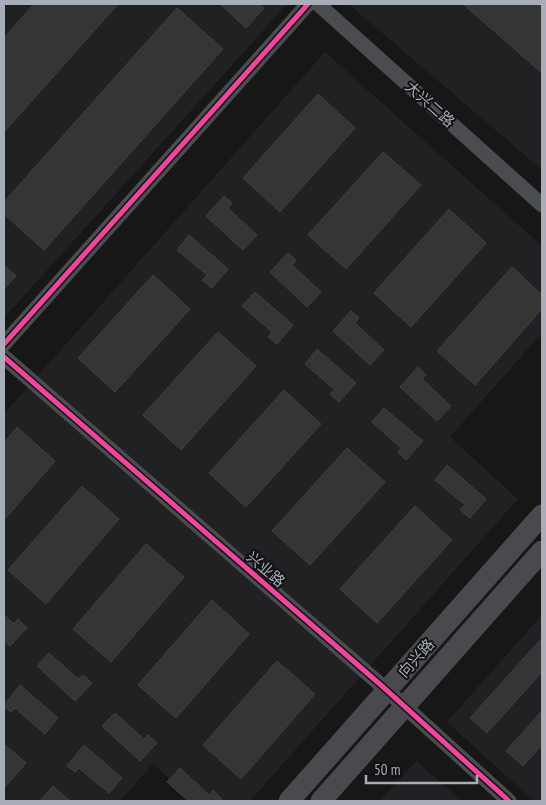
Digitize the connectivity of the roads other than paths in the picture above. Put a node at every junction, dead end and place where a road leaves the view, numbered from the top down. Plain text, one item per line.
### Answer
1 (308, 4) edge
2 (318, 4) edge
3 (542, 205) edge
4 (4, 344) edge
5 (4, 357) edge
6 (542, 515) edge
7 (542, 551) edge
8 (387, 691) junction
9 (404, 707) junction
10 (289, 801) edge
11 (321, 801) edge
12 (509, 801) edge

1 - 4 street
2 - 3 street, 大兴二路
5 - 8 street, 兴业路
6 - 8 street, 向兴路
7 - 9 street, 向兴路
8 - 9 street, 兴业路
8 - 10 street, 向兴路
9 - 11 street, 向兴路
9 - 12 street, 兴业路

